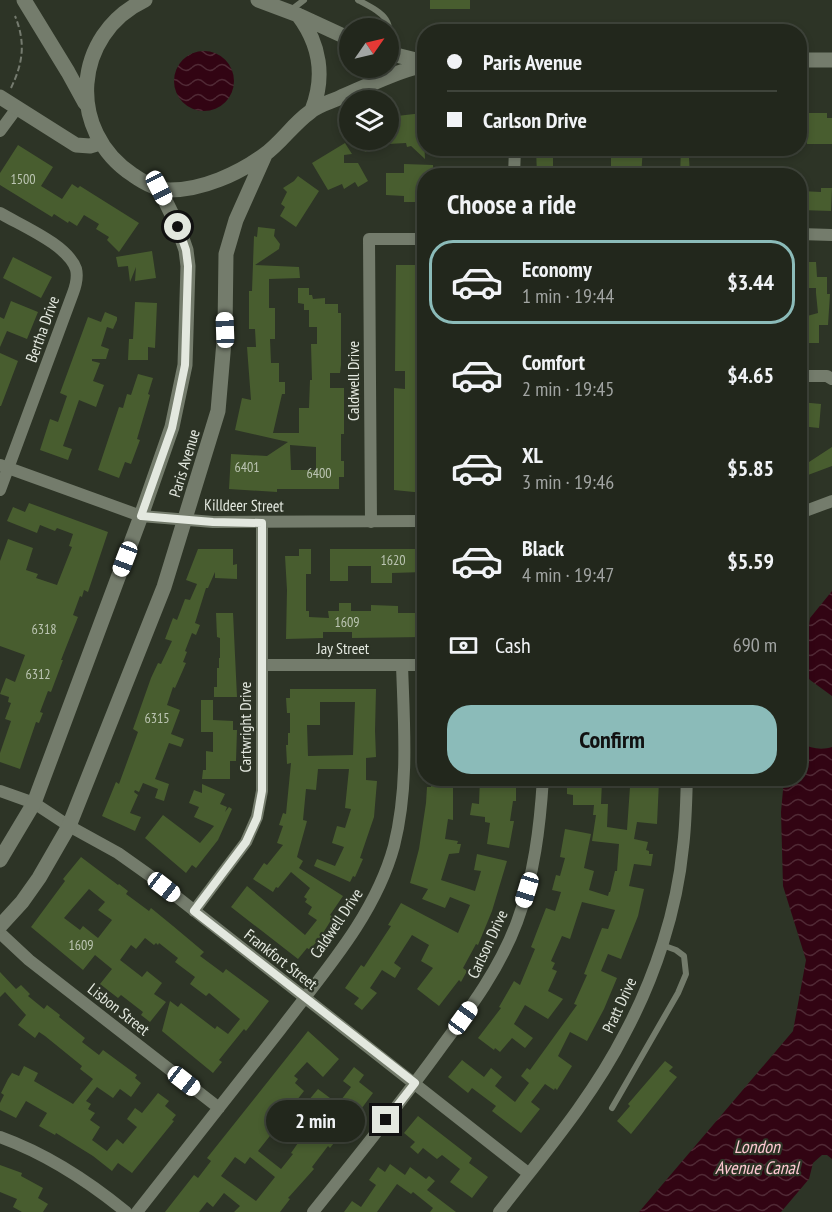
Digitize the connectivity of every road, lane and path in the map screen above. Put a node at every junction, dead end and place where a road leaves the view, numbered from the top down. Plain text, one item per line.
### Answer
1 (24, 0) edge
2 (145, 0) edge
3 (258, 0) edge
4 (304, 0) edge
5 (358, 0) edge
6 (293, 14) junction
7 (15, 16) dead end
8 (385, 18) edge
9 (339, 34) edge
10 (399, 56) edge
11 (807, 60) edge
12 (832, 60) edge
13 (417, 61) edge
14 (417, 66) edge
15 (3, 96) edge
16 (87, 107) junction
17 (17, 108) junction
18 (312, 110) junction
19 (0, 131) edge
20 (100, 143) junction
21 (265, 155) junction
22 (159, 188) junction
23 (0, 213) edge
24 (807, 234) edge
25 (832, 235) edge
26 (417, 238) edge
27 (807, 376) edge
28 (832, 379) edge
29 (4, 466) edge
30 (0, 490) edge
31 (832, 501) edge
32 (807, 510) edge
33 (141, 516) junction
34 (184, 520) junction
35 (417, 521) edge
36 (371, 522) junction
37 (262, 523) junction
38 (262, 664) junction
39 (402, 665) junction
40 (417, 665) edge
41 (542, 786) edge
42 (687, 786) edge
43 (0, 791) edge
44 (34, 803) junction
45 (69, 826) junction
46 (0, 860) edge
47 (194, 911) junction
48 (0, 926) edge
49 (0, 933) edge
50 (662, 945) junction
51 (304, 998) junction
52 (415, 1083) junction
53 (219, 1108) junction
54 (612, 1108) dead end
55 (0, 1137) edge
56 (528, 1173) junction
57 (126, 1212) edge
58 (136, 1212) edge
59 (313, 1212) edge
60 (499, 1212) edge

1 - 16 street
2 - 16 street
3 - 6 street
4 - 6 lane
5 - 8 lane
6 - 9 street
6 - 18 street
7 - 15 path
10 - 13 street
11 - 12 street
14 - 18 street
15 - 17 street
16 - 20 street
17 - 19 street
17 - 20 street
18 - 21 street
20 - 22 street
21 - 22 street
21 - 34 street, Paris Avenue
22 - 33 street, Paris Avenue
23 - 29 street, Bertha Drive
24 - 25 street
26 - 36 street, Caldwell Drive
27 - 28 street
29 - 30 street, Bertha Drive
29 - 33 street, Killdeer Street
31 - 32 street
33 - 34 street, Killdeer Street
33 - 44 street, Paris Avenue
34 - 37 street, Killdeer Street
34 - 45 street, Paris Avenue
35 - 36 street, Killdeer Street
36 - 37 street, Killdeer Street
37 - 38 street, Cartwright Drive
38 - 39 street, Jay Street
38 - 47 street, Cartwright Drive
39 - 40 street, Jay Street
39 - 51 street, Caldwell Drive
41 - 52 street, Carlson Drive
42 - 50 street, Pratt Drive
43 - 44 street, Frankfort Street
44 - 45 street, Frankfort Street
44 - 46 street, Paris Avenue
45 - 47 street, Frankfort Street
45 - 48 street, Paris Avenue
47 - 51 street, Frankfort Street
49 - 53 street, Lisbon Street
50 - 54 lane
50 - 56 street, Pratt Drive
51 - 52 street, Frankfort Street
51 - 53 street, Caldwell Drive
52 - 56 street, Frankfort Street
52 - 59 street, Carlson Drive
53 - 58 street, Caldwell Drive
55 - 57 street
56 - 60 street, Pratt Drive

